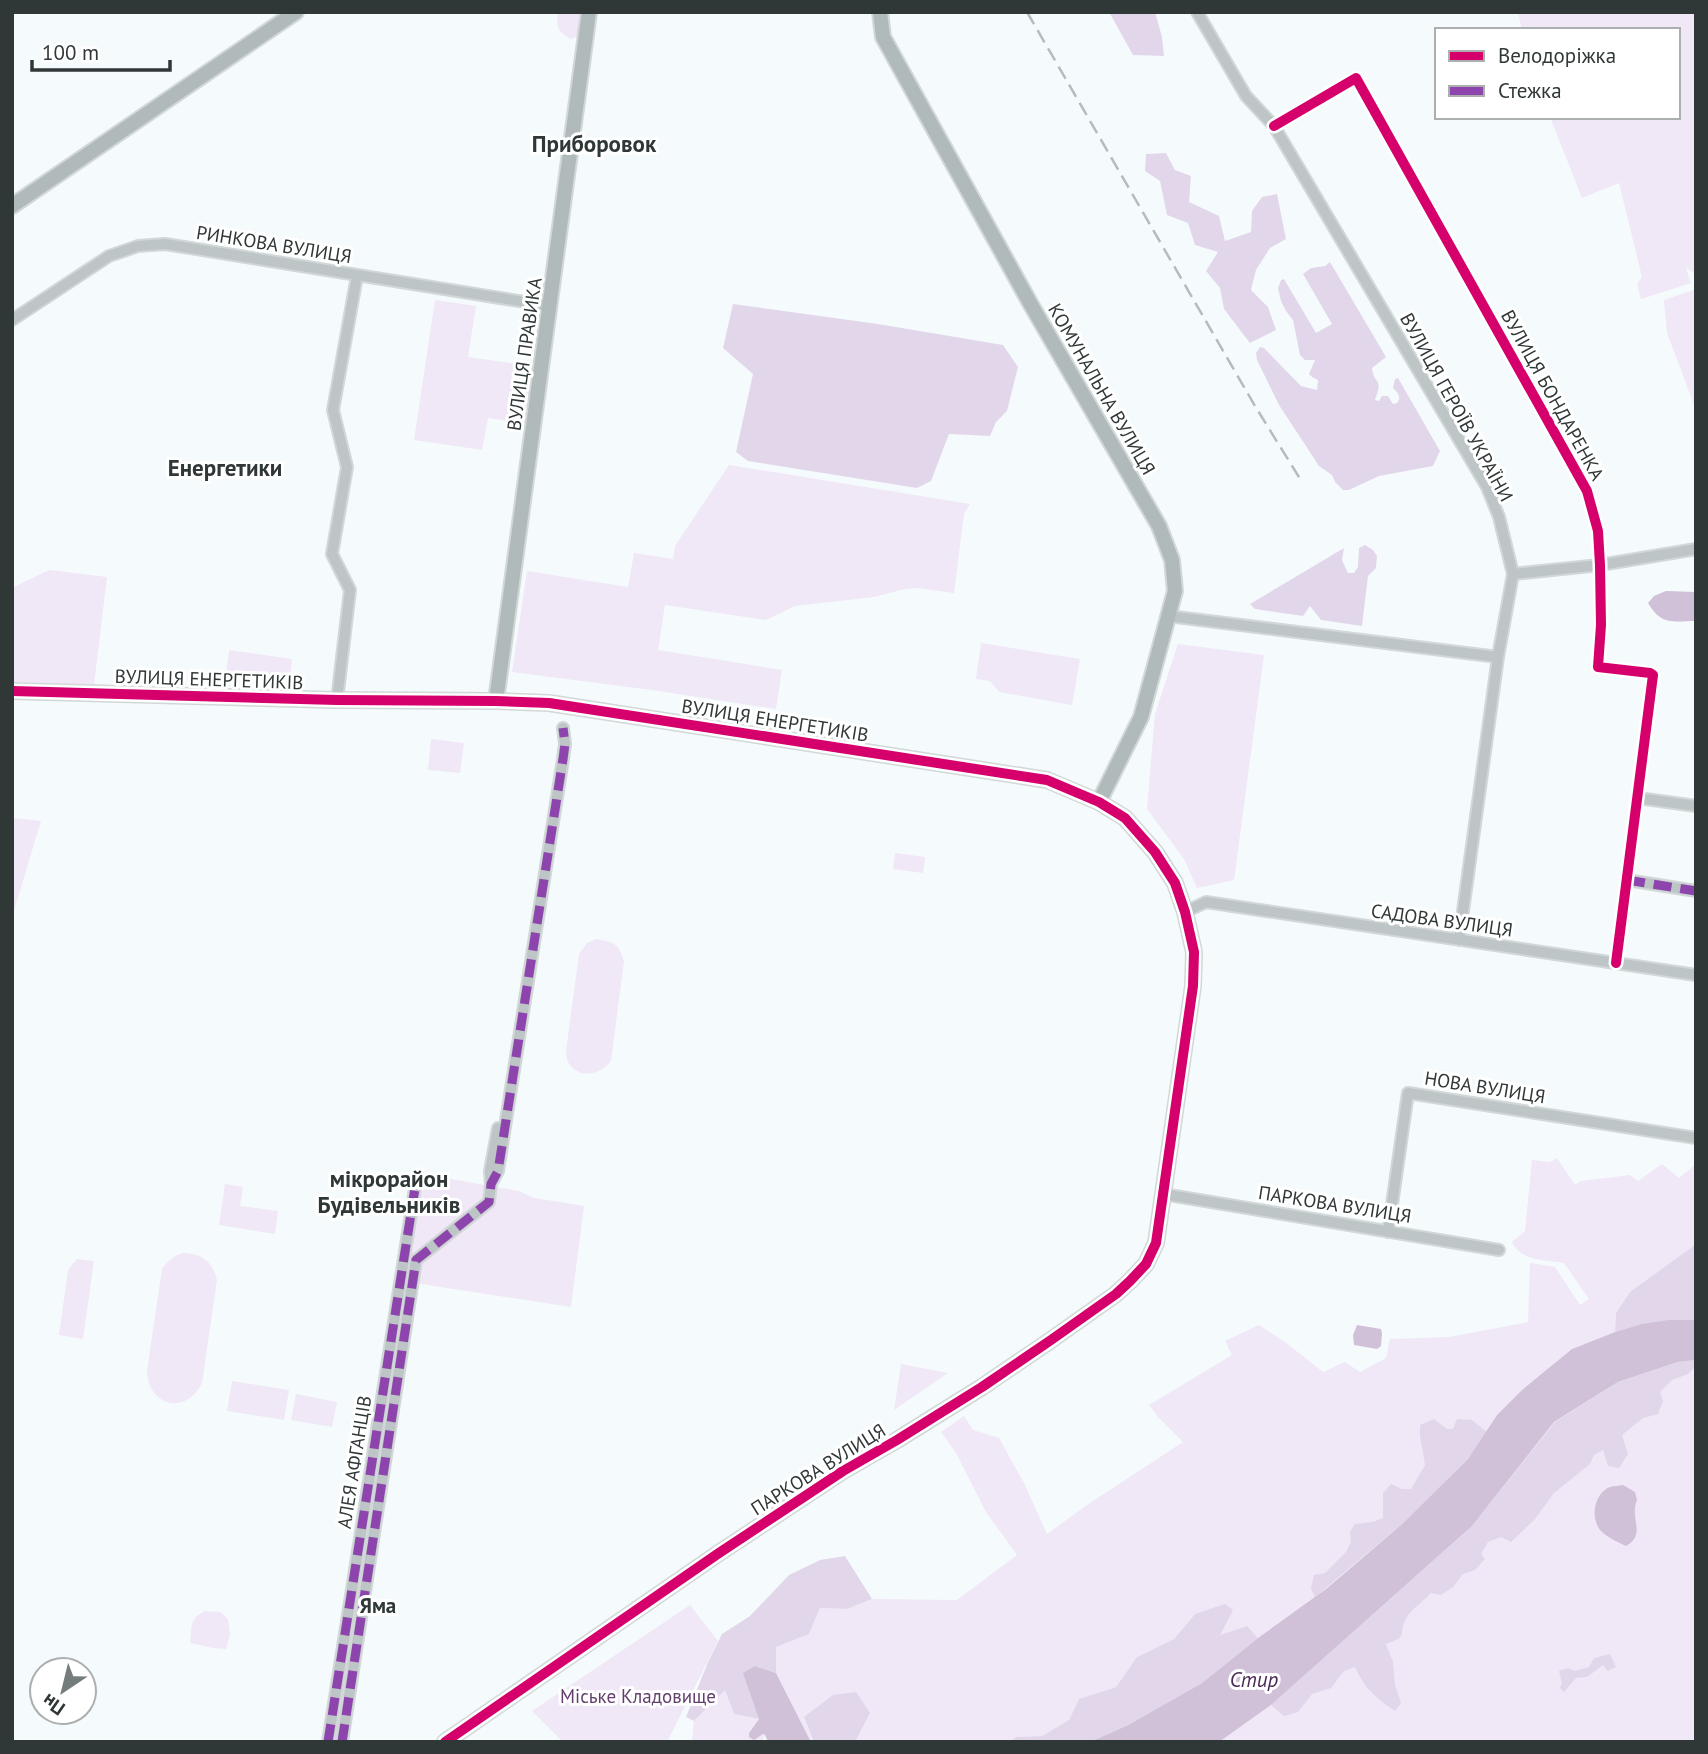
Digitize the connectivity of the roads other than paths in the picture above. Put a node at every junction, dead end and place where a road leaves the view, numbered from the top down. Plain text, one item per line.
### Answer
1 (296, 12) edge
2 (589, 12) edge
3 (880, 12) edge
4 (1196, 12) edge
5 (1274, 126) junction
6 (12, 206) edge
7 (357, 276) junction
8 (550, 306) junction
9 (12, 320) edge
10 (1696, 549) edge
11 (1601, 565) junction
12 (1513, 574) junction
13 (1168, 616) junction
14 (1498, 657) junction
15 (12, 691) edge
16 (337, 700) junction
17 (496, 701) junction
18 (1638, 798) junction
19 (1099, 802) junction
20 (1696, 806) edge
21 (1627, 880) junction
22 (1696, 891) edge
23 (1185, 912) junction
24 (1459, 940) junction
25 (1616, 963) junction
26 (1696, 975) edge
27 (1696, 1138) edge
28 (491, 1184) junction
29 (415, 1188) dead end
30 (1163, 1194) junction
31 (1388, 1232) junction
32 (1499, 1250) dead end
33 (328, 1742) edge
34 (342, 1742) edge
35 (445, 1742) edge

1 - 6 street
2 - 8 street, ВУЛИЦЯ ПРАВИКА
3 - 13 street, КОМУНАЛЬНА ВУЛИЦЯ
4 - 5 street, ВУЛИЦЯ ГЕРОЇВ УКРАЇНИ
5 - 11 street, ВУЛИЦЯ БОНДАРЕНКА
5 - 12 street, ВУЛИЦЯ ГЕРОЇВ УКРАЇНИ
7 - 8 street, РИНКОВА ВУЛИЦЯ
7 - 9 street, РИНКОВА ВУЛИЦЯ
7 - 16 street
8 - 17 street, ВУЛИЦЯ ПРАВИКА
10 - 11 street
11 - 12 street
11 - 18 street, ВУЛИЦЯ БОНДАРЕНКА
12 - 14 street, ВУЛИЦЯ ГЕРОЇВ УКРАЇНИ
13 - 14 street
13 - 19 street, КОМУНАЛЬНА ВУЛИЦЯ
14 - 24 street, ВУЛИЦЯ ГЕРОЇВ УКРАЇНИ
15 - 16 street, ВУЛИЦЯ ЕНЕРГЕТИКІВ
16 - 17 street, ВУЛИЦЯ ЕНЕРГЕТИКІВ
17 - 19 street, ВУЛИЦЯ ЕНЕРГЕТИКІВ
18 - 20 street
18 - 21 street, ВУЛИЦЯ БОНДАРЕНКА
19 - 23 street, ВУЛИЦЯ ЕНЕРГЕТИКІВ
21 - 22 street
21 - 25 street, ВУЛИЦЯ БОНДАРЕНКА
23 - 24 street, САДОВА ВУЛИЦЯ
23 - 30 street, ВУЛИЦЯ ЕНЕРГЕТИКІВ
24 - 25 street, САДОВА ВУЛИЦЯ
25 - 26 street, САДОВА ВУЛИЦЯ
27 - 31 street, НОВА ВУЛИЦЯ
28 - 28 street
28 - 34 street, АЛЕЯ АФГАНЦІВ
29 - 33 street, АЛЕЯ АФГАНЦІВ
30 - 31 street, ПАРКОВА ВУЛИЦЯ
30 - 35 street, ПАРКОВА ВУЛИЦЯ
31 - 32 street, ПАРКОВА ВУЛИЦЯ

